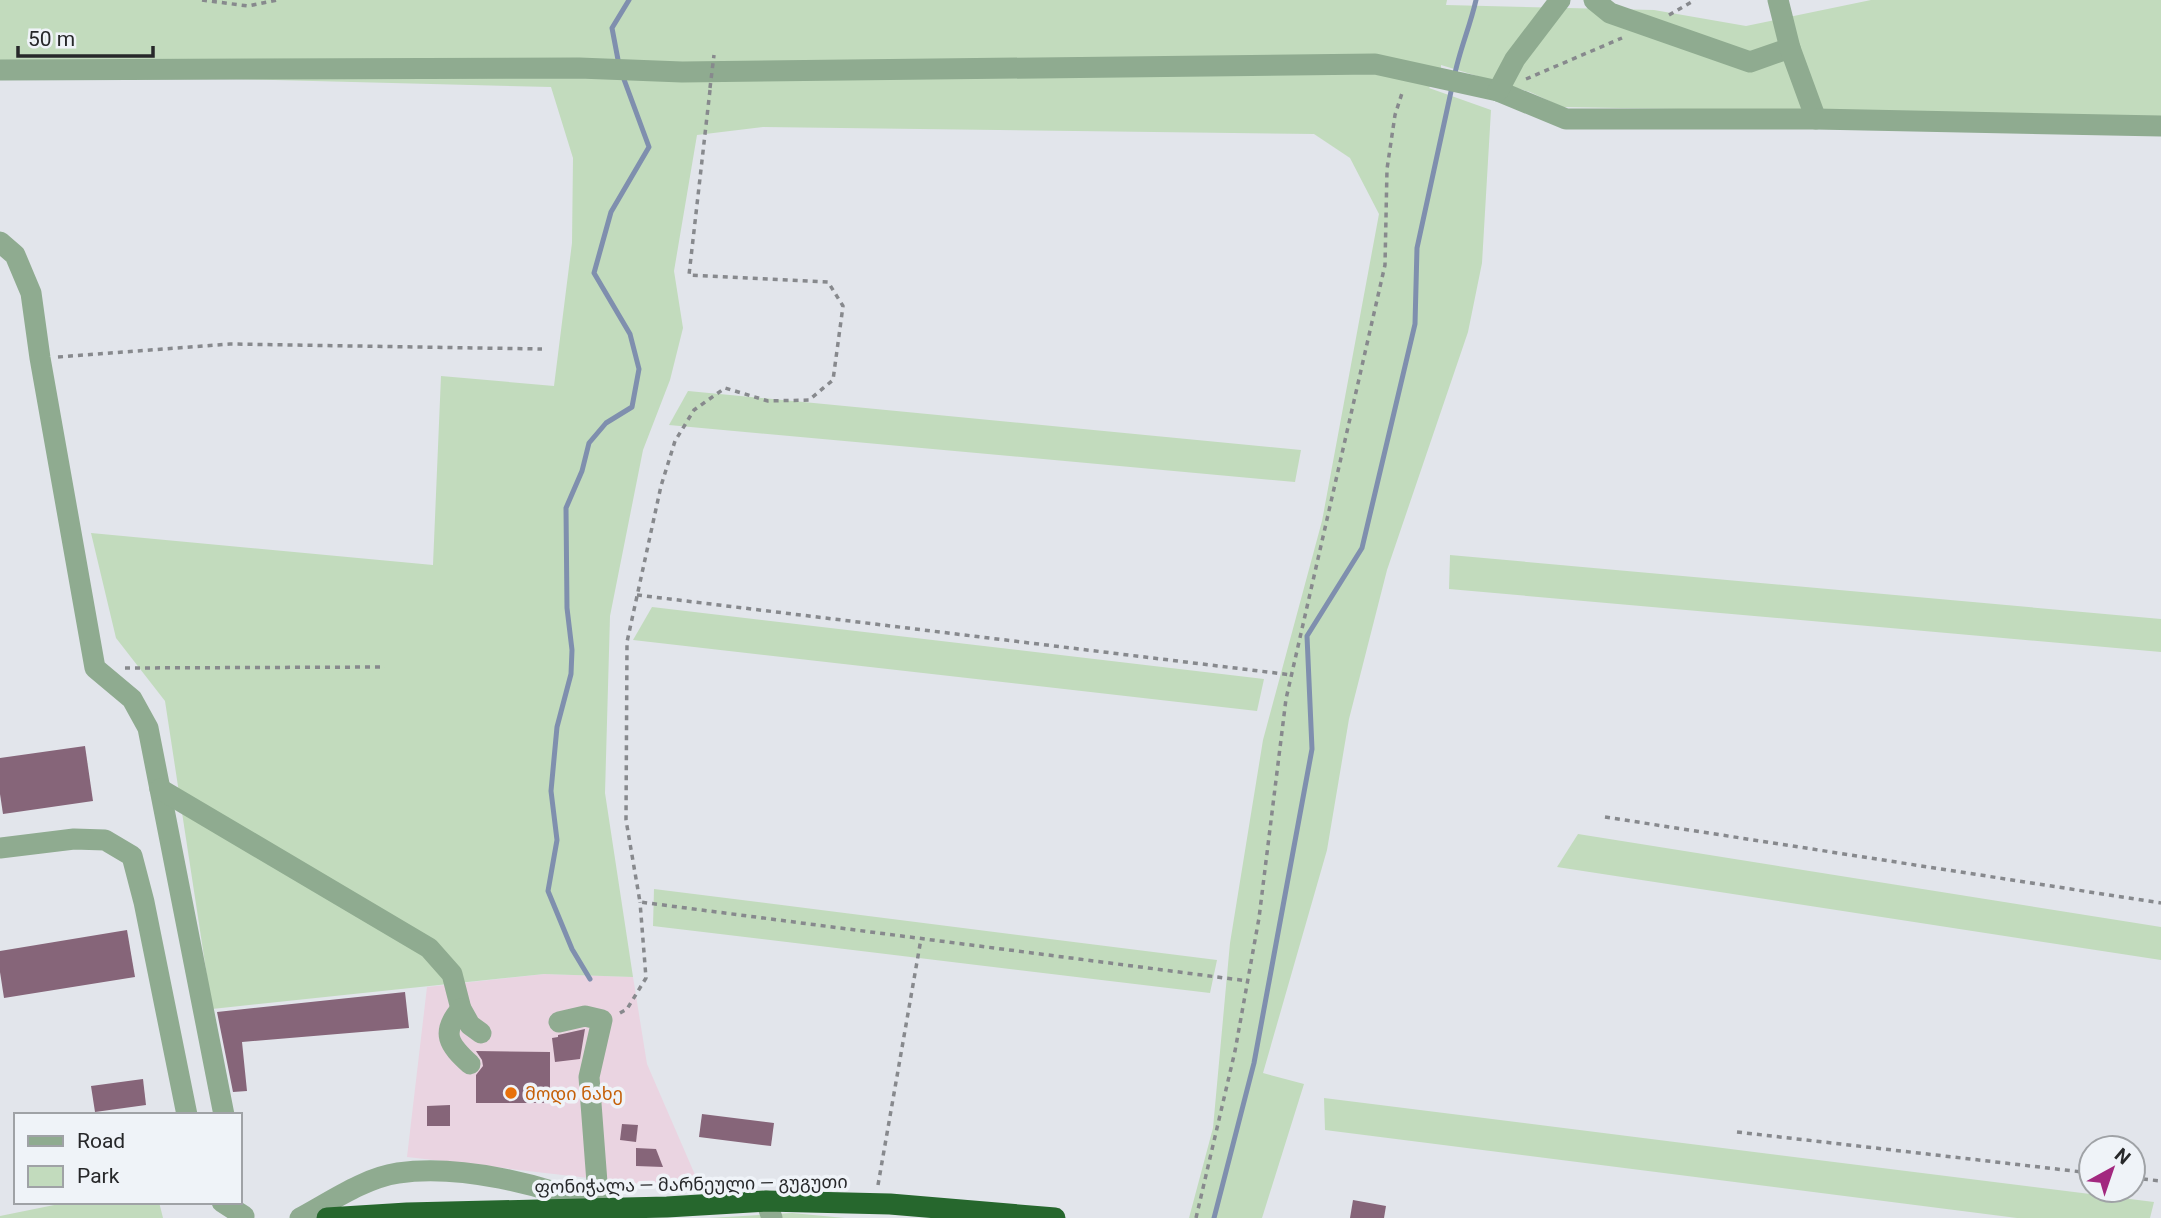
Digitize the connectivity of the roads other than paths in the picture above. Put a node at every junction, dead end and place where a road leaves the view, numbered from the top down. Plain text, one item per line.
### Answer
1 (1560, 0) edge
2 (1594, 0) edge
3 (1778, 0) edge
4 (1790, 48) junction
5 (0, 70) edge
6 (1498, 90) junction
7 (1816, 119) junction
8 (2161, 127) edge
9 (0, 242) edge
10 (160, 789) junction
11 (0, 848) edge
12 (461, 1009) junction
13 (559, 1021) dead end
14 (481, 1033) dead end
15 (470, 1064) dead end
16 (187, 1113) edge
17 (225, 1113) edge
18 (225, 1204) edge
19 (599, 1209) junction
20 (769, 1210) edge
21 (667, 1212) edge
22 (245, 1217) edge
23 (300, 1218) edge
24 (327, 1218) edge
25 (1055, 1218) edge

1 - 6 street
2 - 4 street
3 - 4 street
4 - 7 street
5 - 6 street
6 - 7 street
7 - 8 street
9 - 10 street
10 - 12 street
10 - 17 street
11 - 16 street
12 - 14 street
12 - 15 street
13 - 19 street
18 - 22 street
19 - 21 highway, ფონიჭალა — მარნეული — გუგუთი
19 - 23 street
19 - 24 highway, ფონიჭალა — მარნეული — გუგუთი
20 - 21 highway, ფონიჭალა — მარნეული — გუგუთი
20 - 25 highway, ფონიჭალა — მარნეული — გუგუთი

